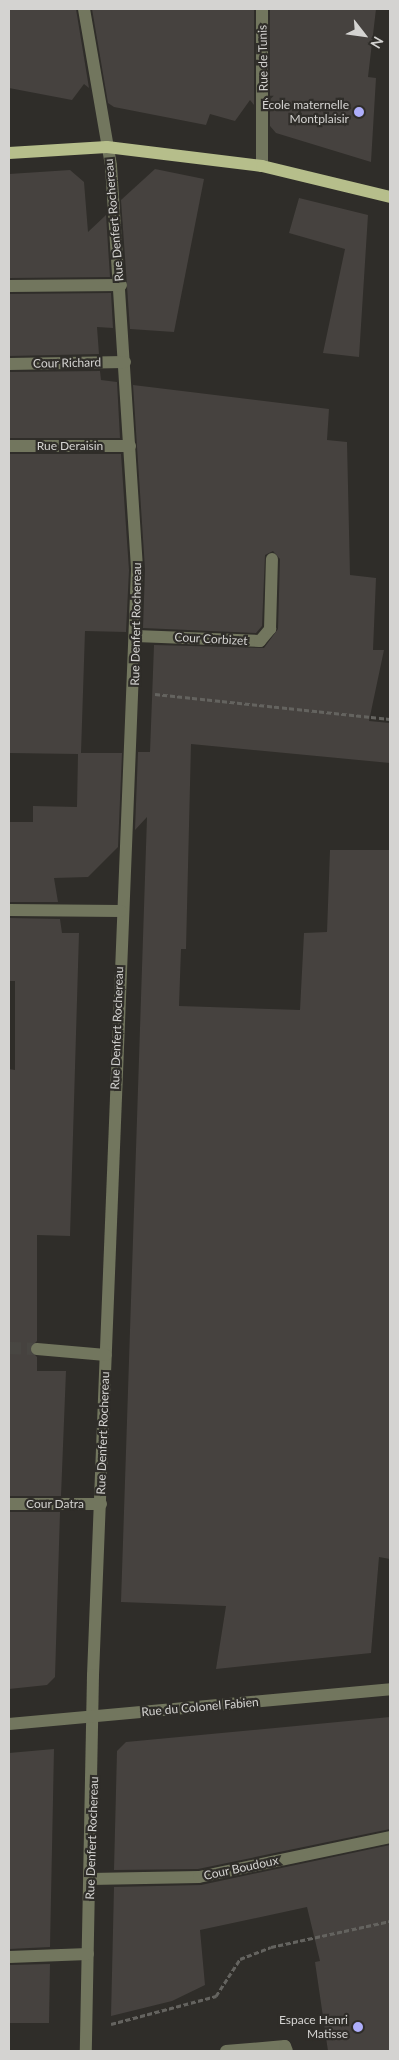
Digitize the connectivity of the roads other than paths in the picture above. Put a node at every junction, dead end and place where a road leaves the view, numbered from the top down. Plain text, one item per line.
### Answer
1 (84, 9) edge
2 (262, 9) edge
3 (107, 147) junction
4 (9, 153) edge
5 (262, 166) junction
6 (390, 197) edge
7 (121, 284) junction
8 (9, 286) edge
9 (125, 362) junction
10 (9, 364) edge
11 (9, 446) edge
12 (130, 446) junction
13 (272, 559) dead end
14 (136, 636) junction
15 (9, 910) edge
16 (121, 911) junction
17 (37, 1350) tunnel mouth
18 (106, 1355) junction
19 (9, 1504) edge
20 (101, 1504) junction
21 (390, 1689) edge
22 (94, 1717) junction
23 (9, 1724) edge
24 (390, 1837) edge
25 (90, 1879) junction
26 (88, 1954) junction
27 (9, 1957) edge
28 (86, 2051) edge
29 (226, 2051) edge
30 (287, 2051) edge

1 - 3 street, Rue Denfert Rochereau
2 - 5 street, Rue de Tunis
3 - 4 main road
3 - 5 main road
3 - 7 street, Rue Denfert Rochereau
5 - 6 main road
7 - 8 street
7 - 9 street, Rue Denfert Rochereau
9 - 10 street, Cour Richard
9 - 12 street, Rue Denfert Rochereau
11 - 12 street, Rue Deraisin
12 - 14 street, Rue Denfert Rochereau
13 - 14 street, Cour Corbizet
14 - 16 street, Rue Denfert Rochereau
15 - 16 street
16 - 18 street, Rue Denfert Rochereau
17 - 18 street
18 - 20 street, Rue Denfert Rochereau
19 - 20 street, Cour Datra
20 - 22 street, Rue Denfert Rochereau
21 - 22 street, Rue du Colonel Fabien
22 - 23 street, Rue du Colonel Fabien
22 - 25 street, Rue Denfert Rochereau
24 - 25 street, Cour Boudoux
25 - 26 street, Rue Denfert Rochereau
26 - 27 street
26 - 28 street, Rue Denfert Rochereau
29 - 30 street

